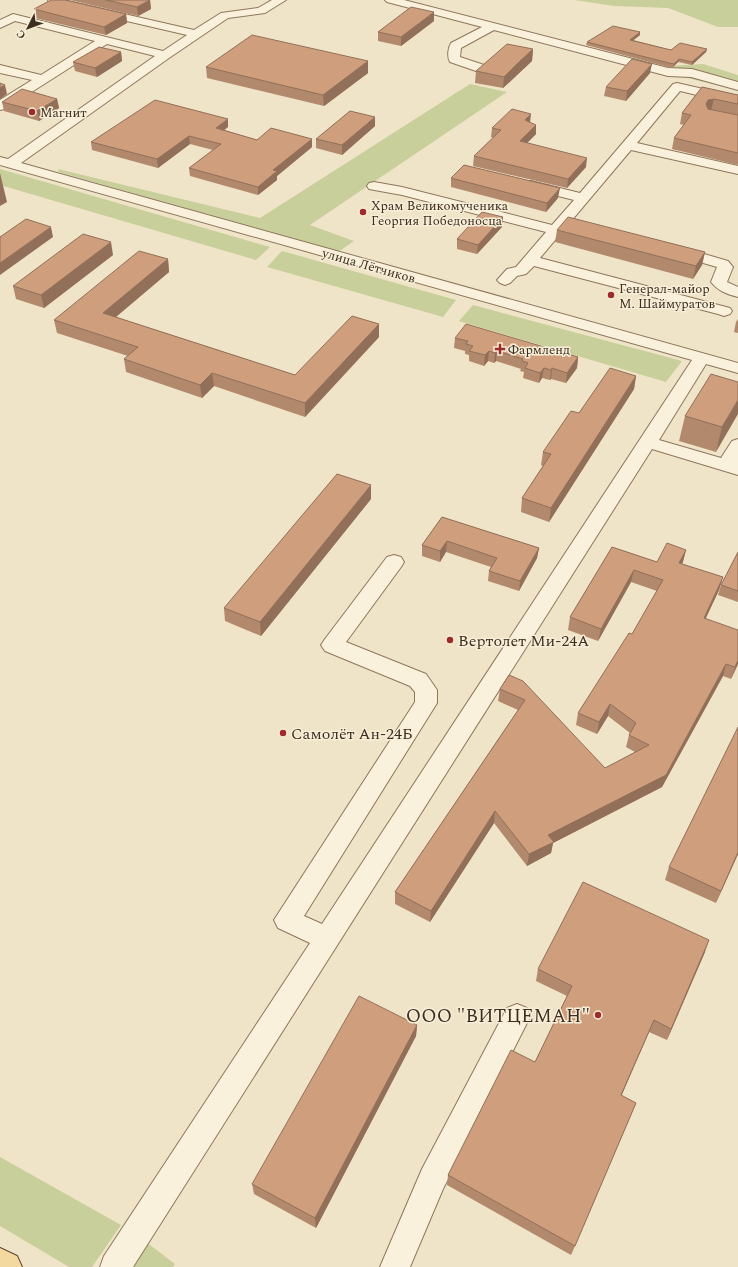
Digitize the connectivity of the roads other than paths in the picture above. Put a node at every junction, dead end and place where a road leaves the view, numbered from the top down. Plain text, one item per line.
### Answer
1 (56, 0) edge
2 (280, 0) edge
3 (391, 0) edge
4 (0, 25) edge
5 (493, 26) junction
6 (196, 34) junction
7 (105, 40) junction
8 (165, 55) junction
9 (480, 68) edge
10 (0, 69) edge
11 (42, 79) junction
12 (738, 86) edge
13 (738, 101) edge
14 (0, 106) edge
15 (628, 145) junction
16 (5, 163) edge
17 (738, 170) edge
18 (522, 183) edge
19 (374, 186) dead end
20 (583, 198) junction
21 (579, 225) edge
22 (559, 226) junction
23 (664, 247) edge
24 (530, 260) junction
25 (738, 292) edge
26 (489, 298) junction
27 (724, 311) dead end
28 (702, 358) junction
29 (738, 368) edge
30 (648, 442) junction
31 (738, 445) edge
32 (732, 468) edge
33 (394, 562) dead end
34 (327, 938) junction
35 (516, 1017) dead end
36 (0, 1264) edge
37 (6, 1267) edge
38 (115, 1267) edge
39 (395, 1267) edge

1 - 6 street
2 - 6 street
3 - 5 street
4 - 7 street
5 - 9 street
5 - 12 street
6 - 8 street
7 - 8 street
7 - 11 street
8 - 16 street
10 - 11 street
11 - 14 street
13 - 15 street
15 - 17 street
15 - 20 street
16 - 26 street, улица Лётчиков
18 - 20 street
19 - 22 street
20 - 22 street
21 - 22 street
22 - 24 street
23 - 25 street
24 - 26 street
24 - 27 street
26 - 28 street, улица Лётчиков
28 - 29 street, улица Лётчиков
28 - 30 street
30 - 32 street
30 - 34 street
31 - 32 street
33 - 34 street
34 - 38 street
35 - 39 street
36 - 37 main road

